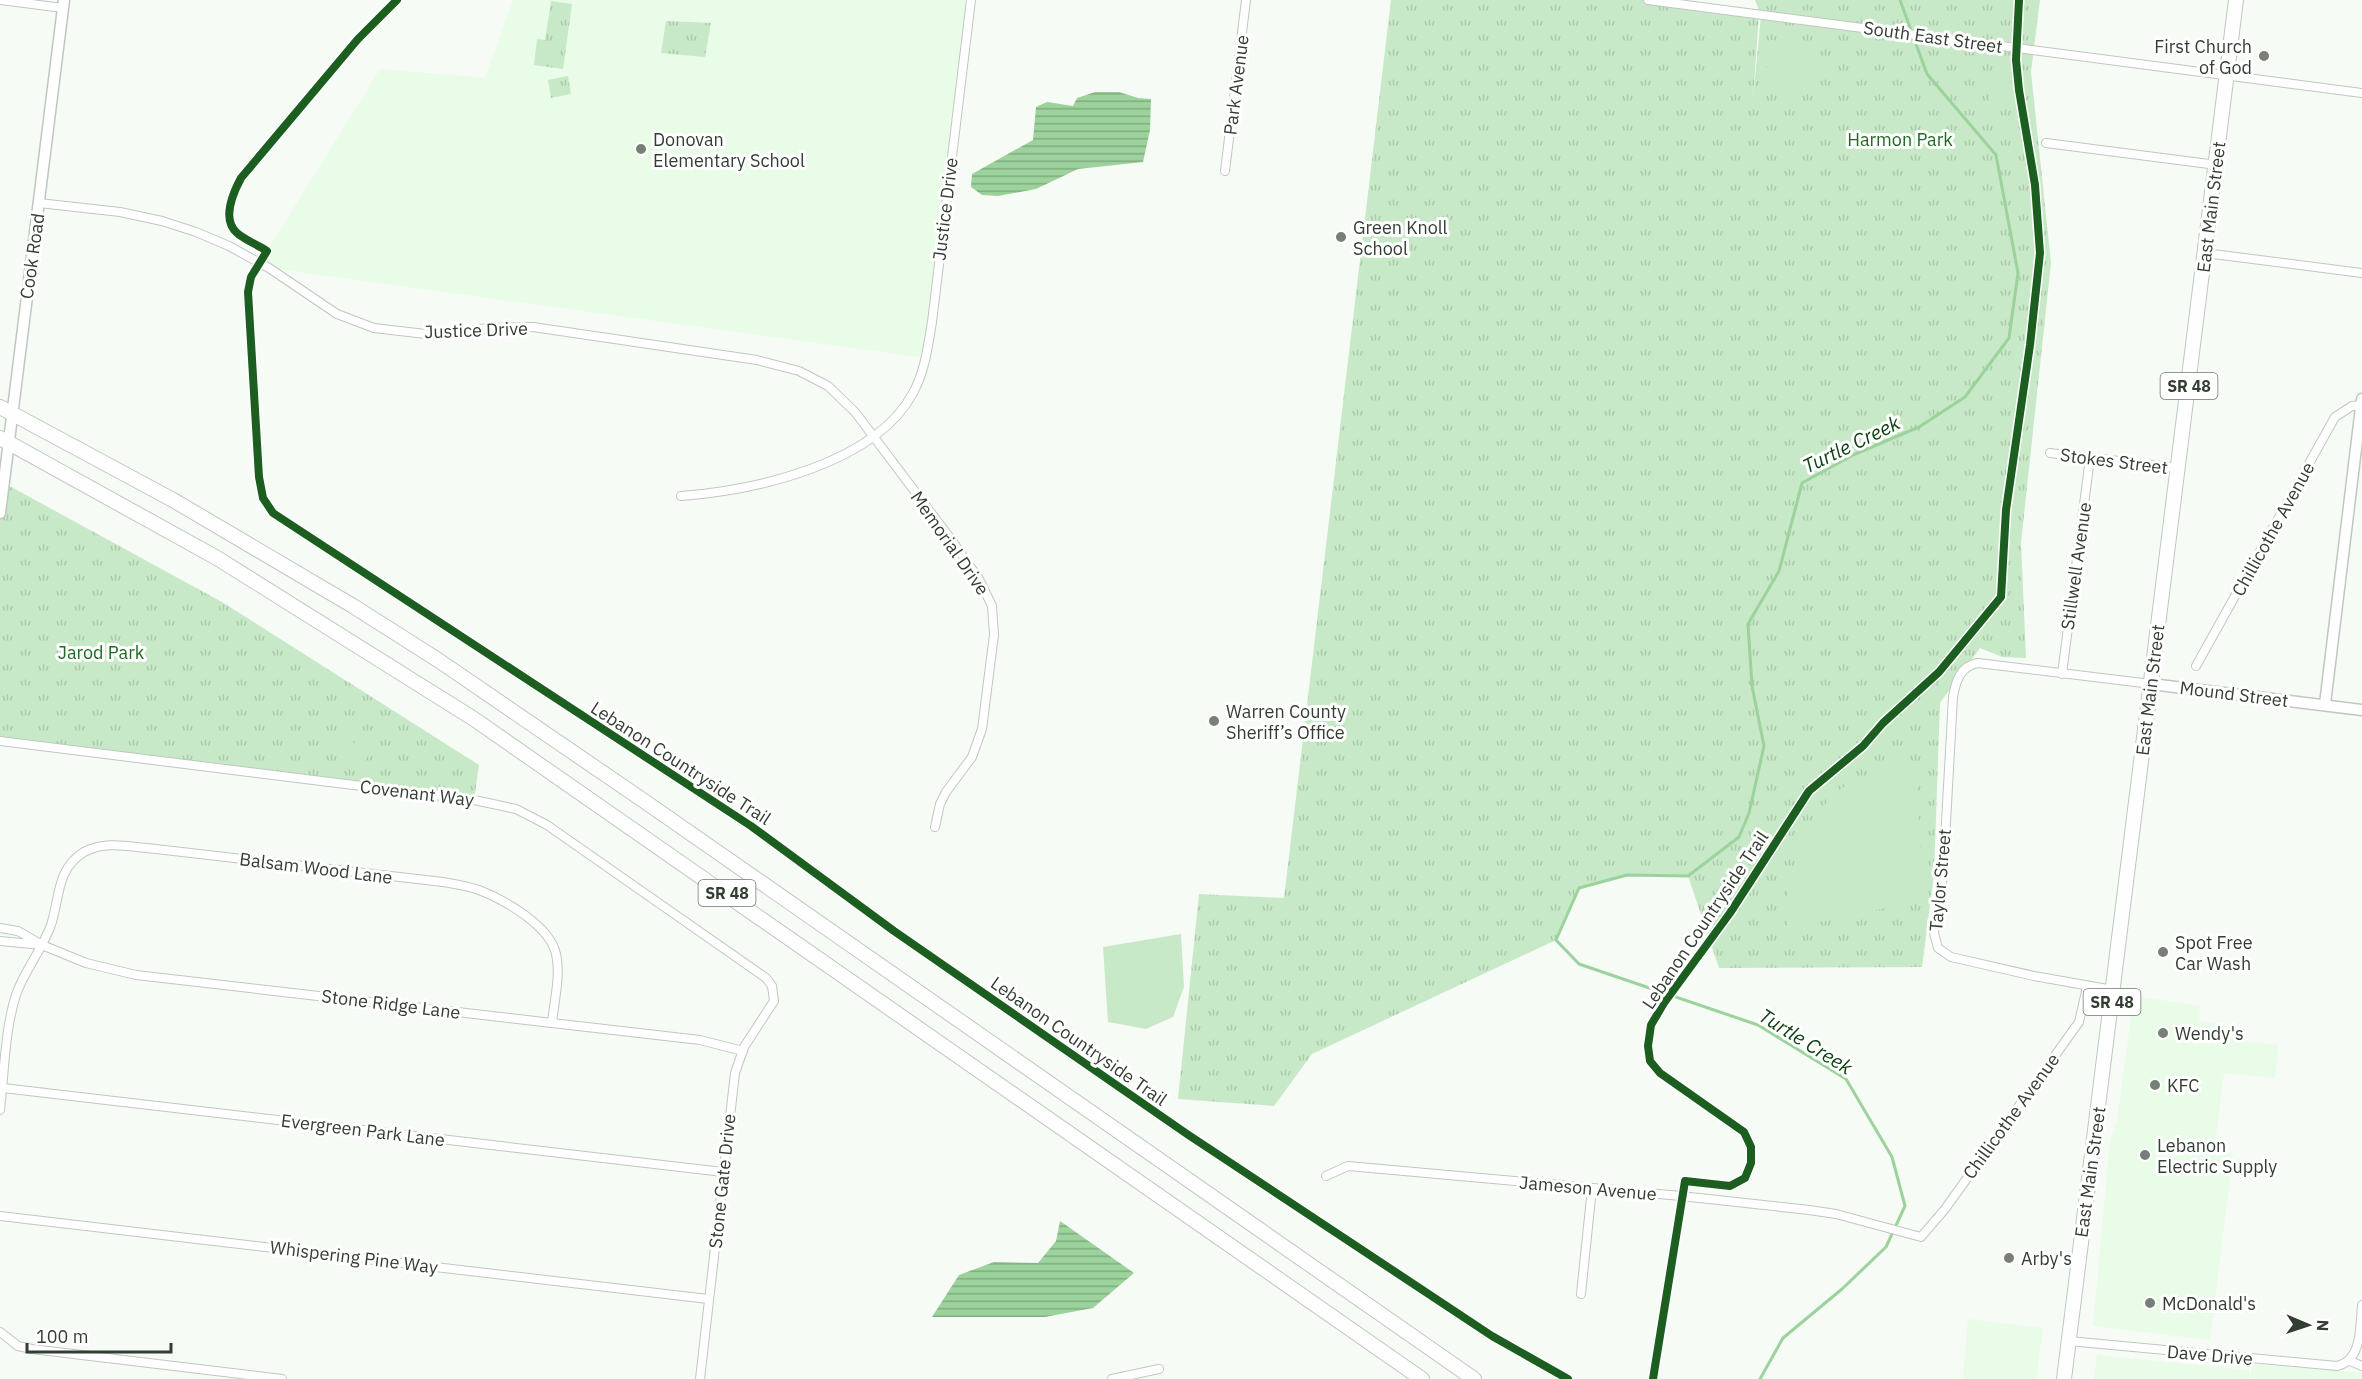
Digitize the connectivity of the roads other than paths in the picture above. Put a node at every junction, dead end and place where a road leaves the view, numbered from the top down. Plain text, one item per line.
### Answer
1 (0, 0) edge
2 (971, 0) edge
3 (1246, 0) edge
4 (1648, 0) edge
5 (2236, 0) edge
6 (63, 4) edge
7 (2227, 77) junction
8 (2362, 93) edge
9 (2046, 143) dead end
10 (2217, 165) junction
11 (1225, 171) dead end
12 (39, 203) junction
13 (2205, 253) junction
14 (2362, 273) edge
15 (2362, 399) edge
16 (2361, 405) edge
17 (6, 410) edge
18 (874, 437) junction
19 (4, 440) edge
20 (2050, 453) dead end
21 (2090, 458) junction
22 (2178, 468) junction
23 (681, 496) dead end
24 (0, 513) edge
25 (2196, 666) dead end
26 (1964, 669) joint
27 (2062, 674) junction
28 (2151, 684) junction
29 (2325, 704) junction
30 (2362, 710) edge
31 (0, 741) edge
32 (935, 826) dead end
33 (0, 928) edge
34 (0, 941) edge
35 (42, 945) junction
36 (2087, 987) junction
37 (2113, 990) junction
38 (774, 993) joint
39 (552, 1023) junction
40 (742, 1051) junction
41 (3, 1088) junction
42 (0, 1110) edge
43 (723, 1172) junction
44 (1326, 1176) dead end
45 (1592, 1188) junction
46 (0, 1216) edge
47 (1921, 1238) joint
48 (1581, 1294) dead end
49 (708, 1299) junction
50 (2362, 1305) edge
51 (0, 1332) edge
52 (2069, 1341) junction
53 (2350, 1361) junction
54 (2362, 1366) edge
55 (1159, 1369) dead end
56 (282, 1379) edge
57 (700, 1379) edge
58 (1112, 1379) edge
59 (1422, 1379) edge
60 (1474, 1379) edge
61 (2064, 1379) edge

1 - 6 street
2 - 18 street, Justice Drive
3 - 11 street, Park Avenue
4 - 7 street, South East Street
5 - 7 main road, East Main Street / SR 48
6 - 12 street, Cook Road
7 - 8 street, South East Street
7 - 10 main road, East Main Street / SR 48
9 - 10 street
10 - 13 main road, East Main Street / SR 48
12 - 17 street, Cook Road
12 - 18 street, Justice Drive
13 - 14 street
13 - 22 main road, East Main Street / SR 48
15 - 16 street
16 - 25 street, Chillicothe Avenue
16 - 29 street
17 - 19 street, Cook Road
17 - 60 main road, SR 48
18 - 23 street, Justice Drive
18 - 32 street, Memorial Drive
19 - 24 street, Cook Road
19 - 59 main road, SR 48
20 - 21 street, Stokes Street
21 - 22 street, Stokes Street
21 - 27 street, Stillwell Avenue
22 - 28 main road, East Main Street / SR 48
26 - 27 street, Mound Street
26 - 36 street, Taylor Street
27 - 28 street, Mound Street
28 - 29 street, Mound Street
28 - 37 main road, East Main Street / SR 48
29 - 30 street, Mound Street
31 - 38 street, Covenant Way
33 - 35 street, Stone Ridge Lane
34 - 35 street, Stone Ridge Lane
35 - 39 street, Stone Ridge Lane
35 - 39 street, Balsam Wood Lane
35 - 41 street, Balsam Wood Lane
36 - 37 street, Taylor Street
36 - 47 street, Chillicothe Avenue
37 - 52 main road, East Main Street / SR 48
38 - 40 street, Stone Gate Drive
39 - 40 street, Stone Ridge Lane
40 - 43 street, Stone Gate Drive
41 - 42 street, Balsam Wood Lane
41 - 43 street, Evergreen Park Lane
43 - 49 street, Stone Gate Drive
44 - 45 street, Jameson Avenue
45 - 47 street, Jameson Avenue
45 - 48 street
46 - 49 street, Whispering Pine Way
49 - 57 street, Stone Gate Drive
50 - 53 street
51 - 56 street
52 - 53 street, Dave Drive
52 - 61 main road, East Main Street / SR 48
53 - 54 street
55 - 58 street

